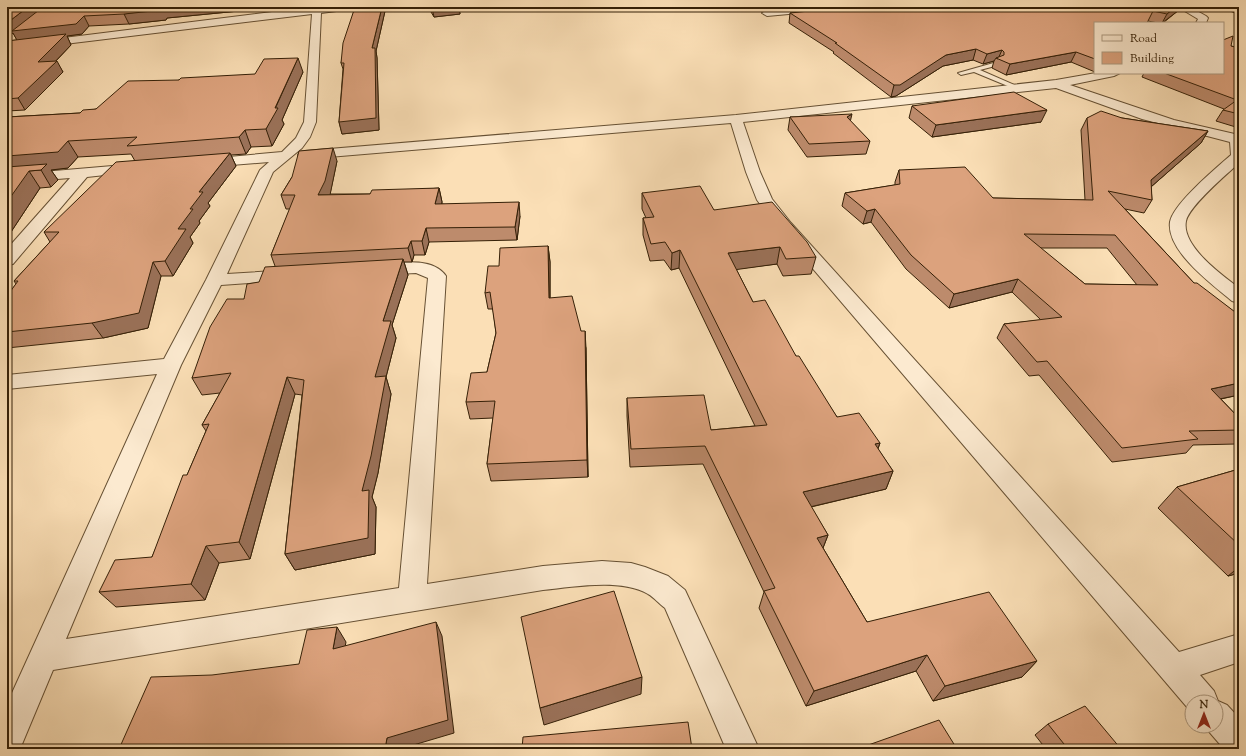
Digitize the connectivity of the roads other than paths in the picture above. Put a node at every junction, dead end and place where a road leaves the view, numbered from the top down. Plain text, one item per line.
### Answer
1 (344, 7) edge
2 (832, 7) edge
3 (1183, 7) edge
4 (317, 9) edge
5 (766, 13) dead end
6 (1201, 22) edge
7 (19, 35) edge
8 (7, 44) edge
9 (7, 48) edge
10 (997, 64) edge
11 (975, 70) junction
12 (961, 73) dead end
13 (1109, 74) edge
14 (1056, 84) junction
15 (1017, 88) junction
16 (736, 119) junction
17 (1238, 148) edge
18 (286, 156) junction
19 (187, 164) edge
20 (157, 167) edge
21 (82, 173) junction
22 (7, 179) edge
23 (7, 260) edge
24 (357, 271) edge
25 (309, 274) edge
26 (215, 280) junction
27 (1239, 297) edge
28 (171, 365) junction
29 (7, 382) edge
30 (412, 598) junction
31 (1239, 648) edge
32 (44, 657) junction
33 (1174, 669) junction
34 (1196, 694) edge
35 (1224, 725) edge
36 (7, 741) edge
37 (1239, 742) edge
38 (743, 749) edge

1 - 4 street
2 - 5 street
3 - 6 street
4 - 9 street
4 - 18 street
7 - 8 street
10 - 11 lane
11 - 12 lane
11 - 15 lane
13 - 14 street
14 - 15 street
14 - 17 street
15 - 16 street
16 - 18 street
16 - 33 street
17 - 27 street
18 - 19 street
18 - 26 street
20 - 21 street
21 - 22 street
21 - 23 street
24 - 30 street
25 - 26 street
26 - 28 street
28 - 29 street
28 - 32 street
30 - 32 street
30 - 38 street
31 - 33 street
32 - 36 street
33 - 34 street
35 - 37 street

